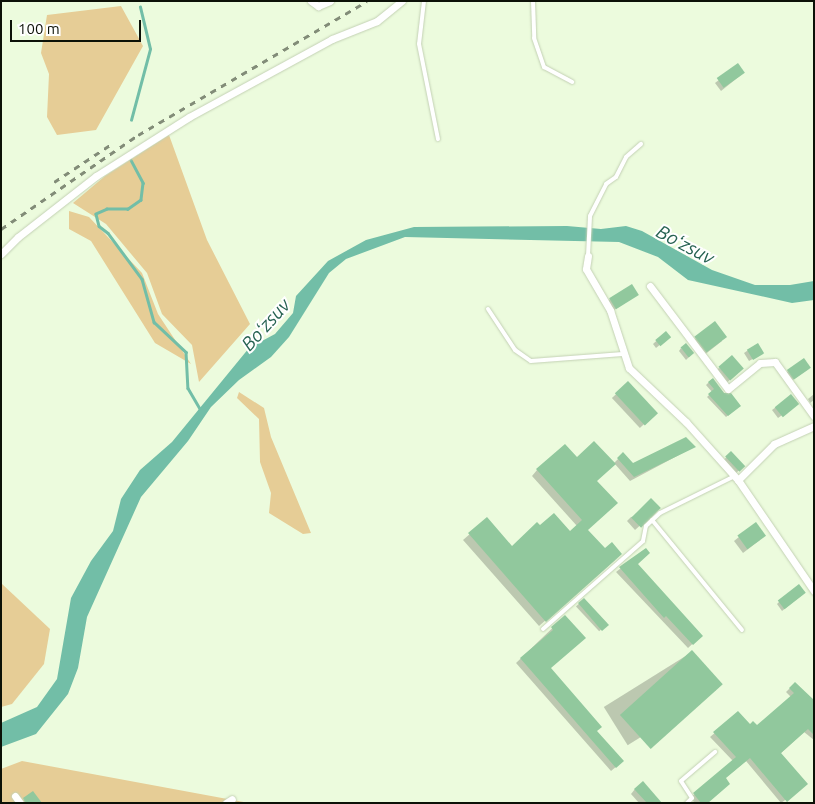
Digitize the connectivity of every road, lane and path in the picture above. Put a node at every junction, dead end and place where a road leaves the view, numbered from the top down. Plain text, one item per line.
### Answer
1 (311, 1) edge
2 (330, 1) edge
3 (402, 1) edge
4 (424, 1) edge
5 (533, 1) edge
6 (572, 82) dead end
7 (438, 139) dead end
8 (641, 144) dead end
9 (1, 254) edge
10 (588, 256) joint
11 (650, 286) dead end
12 (488, 310) dead end
13 (623, 354) junction
14 (814, 416) edge
15 (814, 426) edge
16 (736, 478) junction
17 (652, 520) junction
18 (814, 591) edge
19 (542, 630) dead end
20 (742, 630) dead end
21 (715, 752) dead end
22 (687, 803) edge

1 - 2 street
3 - 9 street
4 - 7 lane
5 - 6 lane
8 - 10 lane
10 - 13 street
11 - 14 street
12 - 13 lane
13 - 16 street
15 - 16 street
16 - 17 lane
16 - 18 street
17 - 19 lane
17 - 20 lane
21 - 22 lane

